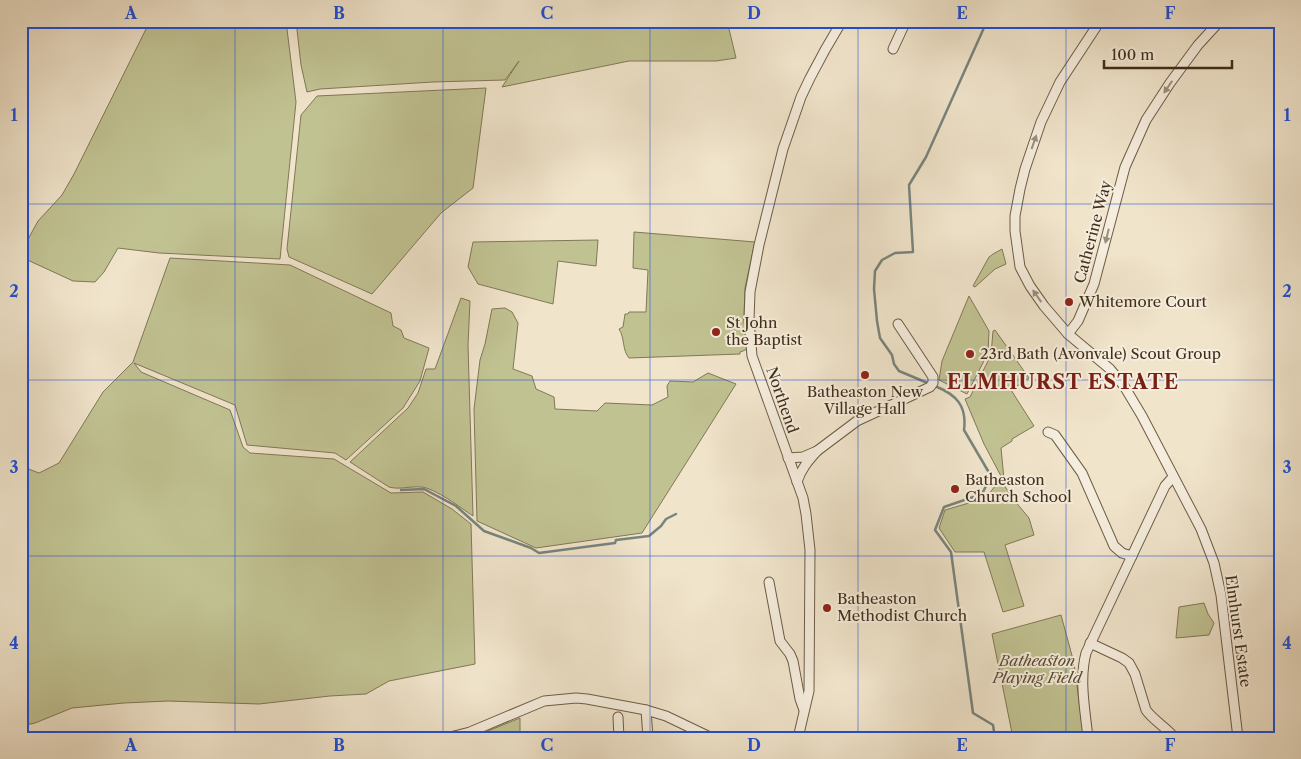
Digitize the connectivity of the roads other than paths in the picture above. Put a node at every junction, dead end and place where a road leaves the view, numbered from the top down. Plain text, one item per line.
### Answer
1 (842, 21) edge
2 (906, 21) edge
3 (1100, 21) edge
4 (1220, 21) edge
5 (893, 49) dead end
6 (898, 324) dead end
7 (1068, 334) junction
8 (1048, 432) dead end
9 (817, 452) junction
10 (788, 458) junction
11 (1174, 477) junction
12 (797, 482) junction
13 (1132, 556) junction
14 (769, 582) dead end
15 (1090, 643) junction
16 (646, 710) junction
17 (804, 711) junction
18 (618, 716) dead end
19 (21, 734) edge
20 (28, 738) edge
21 (446, 738) edge
22 (619, 738) edge
23 (648, 738) edge
24 (712, 738) edge
25 (798, 738) edge
26 (1088, 738) edge
27 (1175, 738) edge
28 (1238, 738) edge

1 - 10 street, Northend
2 - 5 street
7 -> 3 street
4 -> 7 street, Catherine Way
6 - 9 street
7 - 11 street, Elmhurst Estate
8 - 13 street
9 - 10 street
9 - 12 street
10 - 12 street, Northend
11 - 13 street
11 - 28 street, Elmhurst Estate
12 - 17 street, Northend
13 - 15 street
14 - 17 street
15 - 26 street
15 - 27 street
16 - 21 street
16 - 23 street
16 - 24 street
17 - 25 street, Northend
18 - 22 street
19 - 20 street

